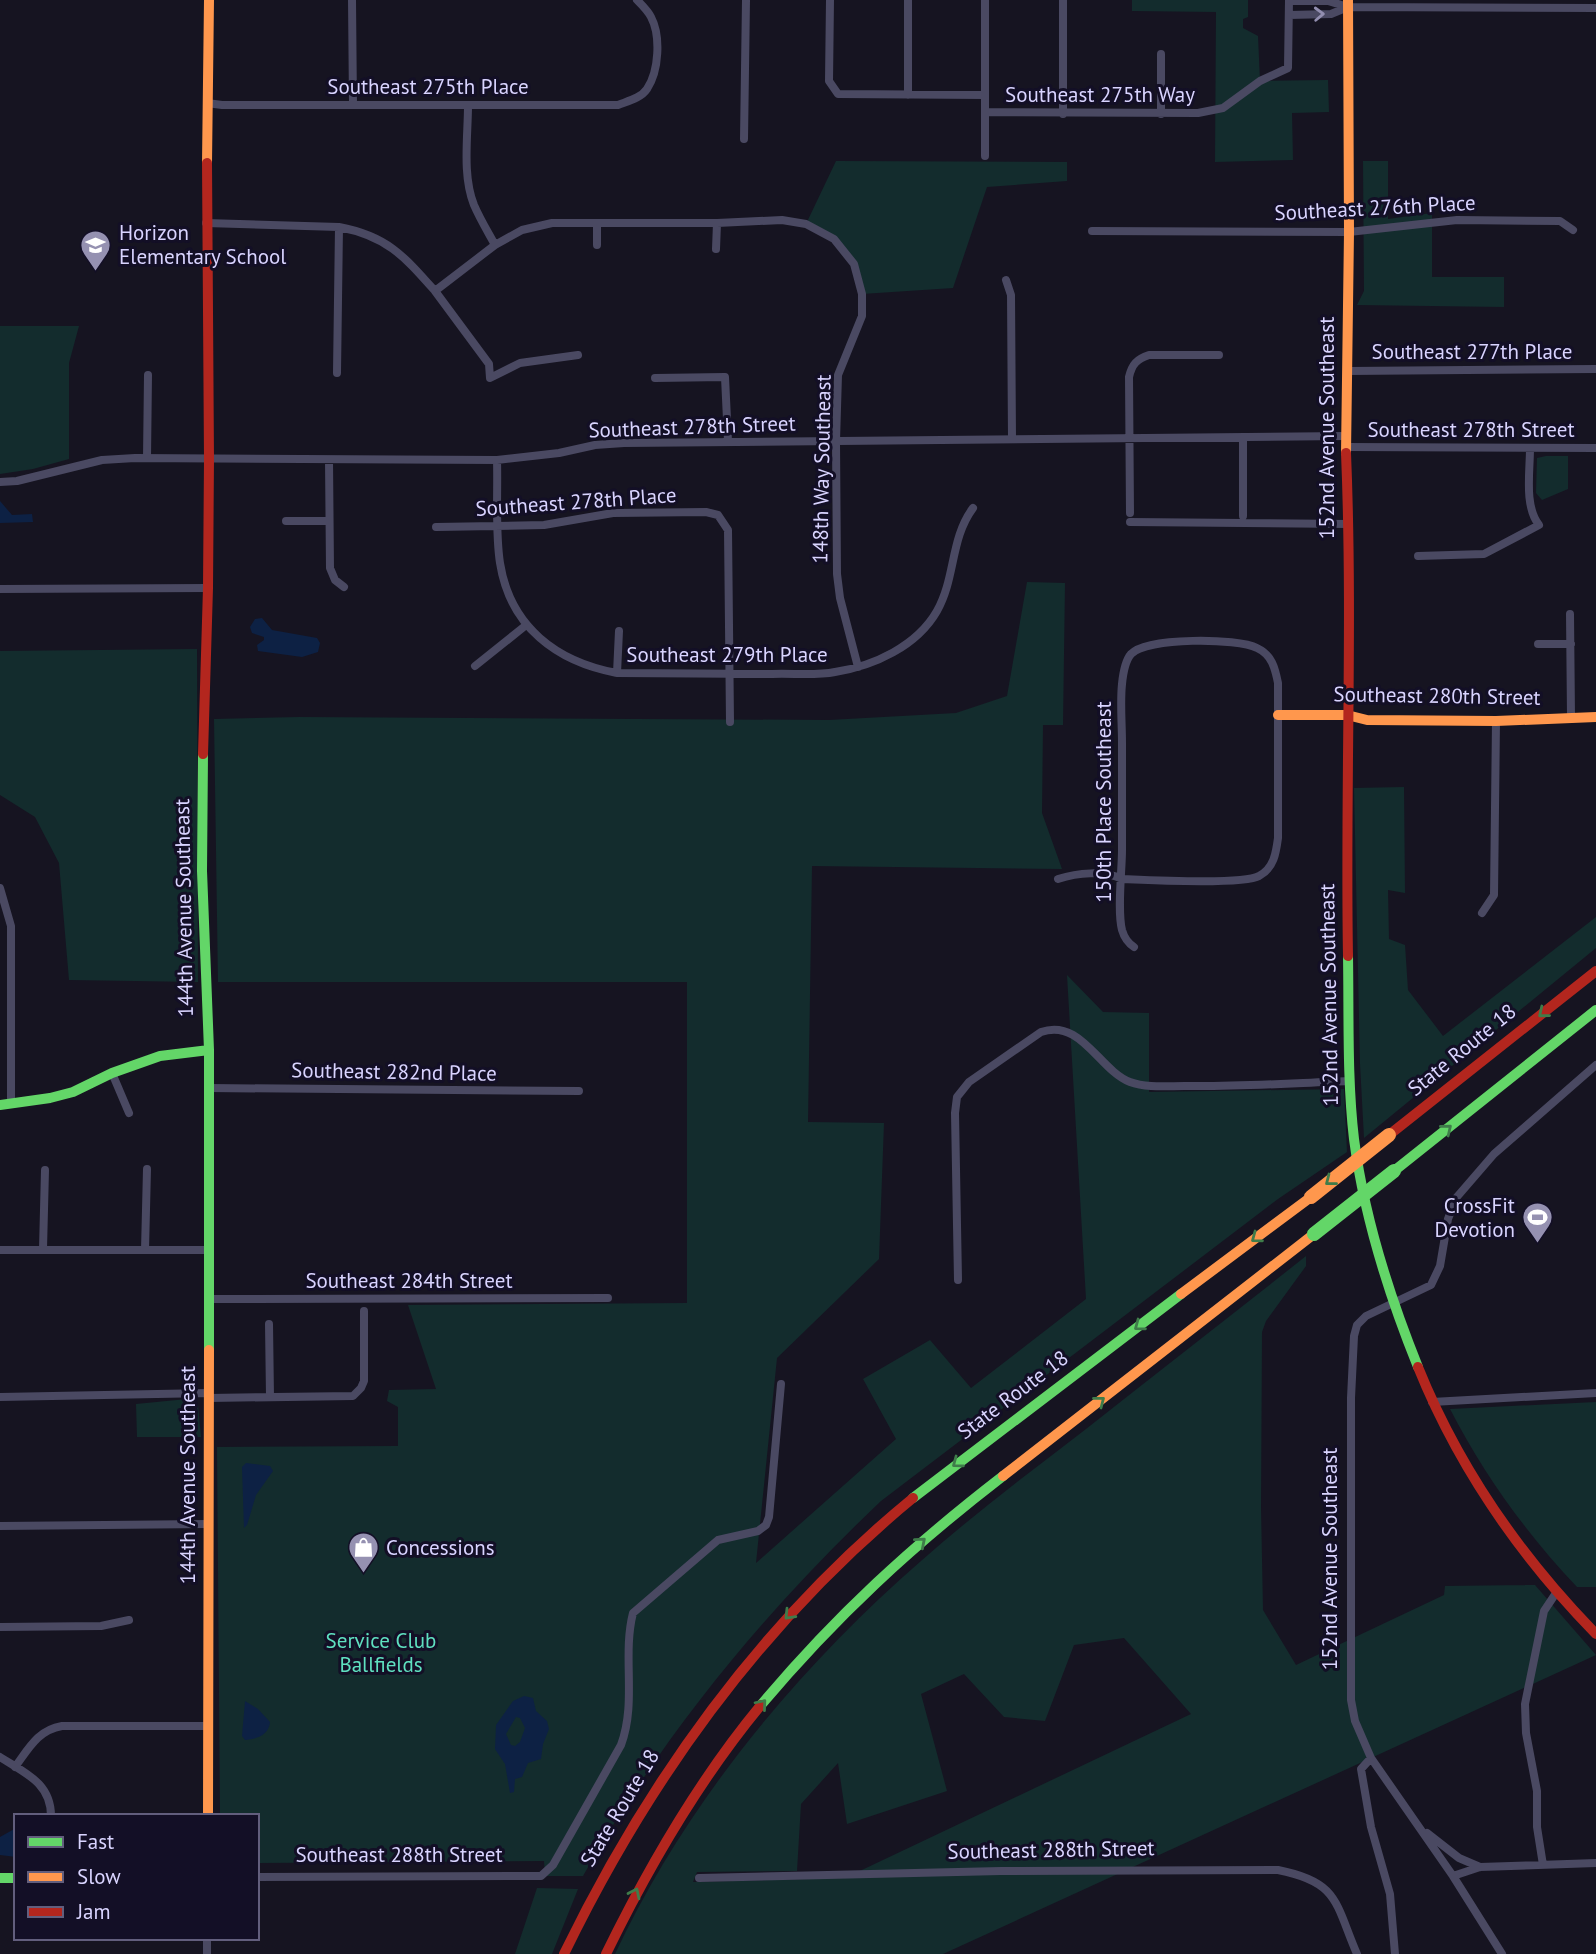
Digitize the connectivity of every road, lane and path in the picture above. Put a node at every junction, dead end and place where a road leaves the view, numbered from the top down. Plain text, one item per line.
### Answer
1 (209, 0) edge
2 (352, 0) edge
3 (637, 0) edge
4 (746, 0) edge
5 (830, 0) edge
6 (908, 0) edge
7 (985, 0) edge
8 (1063, 0) edge
9 (1289, 0) edge
10 (1348, 3) edge
11 (1596, 8) edge
12 (1289, 15) junction
13 (1161, 54) dead end
14 (908, 95) junction
15 (985, 95) junction
16 (207, 103) junction
17 (353, 105) junction
18 (468, 105) junction
19 (985, 113) junction
20 (1063, 114) junction
21 (1161, 114) junction
22 (744, 139) dead end
23 (985, 156) dead end
24 (206, 223) junction
25 (597, 223) junction
26 (717, 223) junction
27 (339, 228) junction
28 (1573, 230) dead end
29 (1092, 231) dead end
30 (1349, 232) junction
31 (495, 245) junction
32 (597, 245) dead end
33 (716, 250) dead end
34 (1006, 280) dead end
35 (435, 291) junction
36 (578, 355) dead end
37 (1219, 355) dead end
38 (1596, 369) edge
39 (1348, 370) junction
40 (337, 373) dead end
41 (148, 375) dead end
42 (655, 378) dead end
43 (1243, 437) junction
44 (1129, 438) junction
45 (1012, 439) junction
46 (728, 441) junction
47 (836, 441) junction
48 (1347, 442) junction
49 (1530, 448) junction
50 (1596, 448) edge
51 (147, 458) junction
52 (209, 459) junction
53 (329, 460) junction
54 (497, 460) junction
55 (0, 482) edge
56 (973, 508) dead end
57 (1243, 516) dead end
58 (286, 521) dead end
59 (329, 521) junction
60 (1349, 524) junction
61 (436, 527) dead end
62 (499, 527) junction
63 (1418, 556) dead end
64 (344, 587) dead end
65 (208, 588) junction
66 (0, 589) edge
67 (1570, 614) dead end
68 (526, 626) junction
69 (619, 631) dead end
70 (1538, 644) dead end
71 (1571, 644) junction
72 (475, 666) dead end
73 (858, 667) junction
74 (617, 673) junction
75 (729, 674) junction
76 (1278, 715) junction
77 (1347, 715) junction
78 (1571, 717) junction
79 (1596, 717) edge
80 (1496, 721) junction
81 (730, 722) dead end
82 (1058, 879) dead end
83 (1122, 879) junction
84 (0, 888) edge
85 (1482, 913) dead end
86 (1134, 947) dead end
87 (1596, 971) edge
88 (5, 1010) edge
89 (1596, 1010) edge
90 (209, 1051) junction
91 (1596, 1065) edge
92 (112, 1073) junction
93 (1350, 1080) junction
94 (209, 1088) junction
95 (579, 1091) dead end
96 (5, 1105) edge
97 (129, 1113) dead end
98 (147, 1169) dead end
99 (45, 1170) dead end
100 (43, 1249) junction
101 (0, 1250) edge
102 (145, 1250) junction
103 (209, 1250) junction
104 (958, 1280) dead end
105 (608, 1298) dead end
106 (210, 1299) junction
107 (1392, 1303) junction
108 (364, 1311) dead end
109 (269, 1324) dead end
110 (781, 1384) dead end
111 (1596, 1393) edge
112 (209, 1395) junction
113 (0, 1397) edge
114 (270, 1397) junction
115 (1432, 1402) junction
116 (208, 1524) junction
117 (0, 1526) edge
118 (1556, 1593) junction
119 (129, 1619) dead end
120 (0, 1627) edge
121 (1596, 1634) edge
122 (208, 1726) junction
123 (0, 1757) edge
124 (1371, 1758) junction
125 (15, 1767) junction
126 (51, 1814) edge
127 (208, 1814) edge
128 (1420, 1828) junction
129 (1596, 1863) edge
130 (1543, 1865) junction
131 (1480, 1867) junction
132 (1453, 1876) junction
133 (259, 1877) edge
134 (699, 1878) dead end
135 (564, 1954) edge
136 (606, 1954) edge
137 (1357, 1954) edge
138 (1395, 1954) edge
139 (1502, 1954) edge

1 - 16 main road, 144th Avenue Southeast
2 - 17 street
3 - 18 street, Southeast 275th Place
4 - 22 street
5 - 14 street
6 - 14 street
7 - 15 street
8 - 20 street
9 - 10 street
9 - 12 street
10 - 11 street
12 -> 10 street
10 - 30 main road, 152nd Avenue Southeast
12 - 21 street, Southeast 275th Way
13 - 21 street
14 - 15 street
15 - 19 street
16 - 17 street, Southeast 275th Place
16 - 24 main road, 144th Avenue Southeast
17 - 18 street, Southeast 275th Place
18 - 31 street
19 - 20 street, Southeast 275th Way
19 - 23 street
20 - 21 street, Southeast 275th Way
24 - 27 street
24 - 52 main road, 144th Avenue Southeast
25 - 26 street
25 - 31 street
25 - 32 street
26 - 33 street
26 - 47 street, 148th Way Southeast
27 - 35 street
27 - 40 street
28 - 30 street, Southeast 276th Place
29 - 30 street, Southeast 276th Place
30 - 39 main road, 152nd Avenue Southeast
31 - 35 street
34 - 45 street
35 - 36 street
37 - 44 street
38 - 39 street, Southeast 277th Place
39 - 48 main road, 152nd Avenue Southeast
41 - 51 street
42 - 46 street
43 - 44 street, Southeast 278th Street
43 - 48 street, Southeast 278th Street
43 - 57 street
44 - 45 street, Southeast 278th Street
44 - 60 street
45 - 47 street, Southeast 278th Street
46 - 47 street, Southeast 278th Street
46 - 54 street, Southeast 278th Street
47 - 73 street, 148th Way Southeast
48 - 49 street, Southeast 278th Street
48 - 60 main road, 152nd Avenue Southeast
49 - 50 street, Southeast 278th Street
49 - 63 street
51 - 52 street, Southeast 278th Street
51 - 55 street, Southeast 278th Street
52 - 53 street, Southeast 278th Street
52 - 65 main road, 144th Avenue Southeast
53 - 54 street, Southeast 278th Street
53 - 59 street
54 - 62 street
56 - 73 street, Southeast 279th Place
58 - 59 street
59 - 64 street
60 - 77 main road, 152nd Avenue Southeast
61 - 62 street, Southeast 278th Place
62 - 68 street
62 - 75 street, Southeast 278th Place
65 - 66 street
65 - 90 main road, 144th Avenue Southeast
67 - 71 street
68 - 72 street
68 - 74 street, Southeast 279th Place
69 - 74 street
70 - 71 street
71 - 78 street
73 - 75 street, Southeast 279th Place
74 - 75 street, Southeast 279th Place
75 - 81 street
76 - 77 main road, Southeast 280th Street
76 - 83 street
76 - 83 street, 150th Place Southeast
77 - 80 main road, Southeast 280th Street
77 - 93 main road, 152nd Avenue Southeast
78 - 79 main road, Southeast 280th Street
78 - 80 main road, Southeast 280th Street
80 - 85 street
82 - 83 street
83 - 86 street, 150th Place Southeast
84 - 88 street
87 -> 135 main road, State Route 18, bridge
88 - 96 street
136 -> 89 main road, bridge
90 - 92 main road
90 - 94 main road, 144th Avenue Southeast
91 - 107 street
92 - 96 main road
92 - 97 street
93 - 104 street
93 - 107 main road, 152nd Avenue Southeast
94 - 95 street, Southeast 282nd Place
94 - 103 main road, 144th Avenue Southeast
98 - 102 street
99 - 100 street
100 - 101 street
100 - 102 street
102 - 103 street
103 - 106 main road, 144th Avenue Southeast
105 - 106 street, Southeast 284th Street
106 - 112 main road, 144th Avenue Southeast
107 - 115 main road
107 - 124 street, 152nd Avenue Southeast
108 - 114 street
109 - 114 street
110 - 133 street, Southeast 288th Street
111 - 115 street
112 - 113 street
112 - 114 street
112 - 116 main road, 144th Avenue Southeast
115 - 118 main road
116 - 117 street
116 - 122 main road, 144th Avenue Southeast
118 - 121 main road
118 - 130 street
119 - 120 street
122 - 125 street
122 - 127 main road, 144th Avenue Southeast
123 - 125 street
124 - 128 street
124 - 138 street
125 - 126 street
128 - 131 street
128 - 132 street
129 - 130 street
130 - 131 street
131 - 132 street
132 - 139 street
134 - 137 street, Southeast 288th Street

